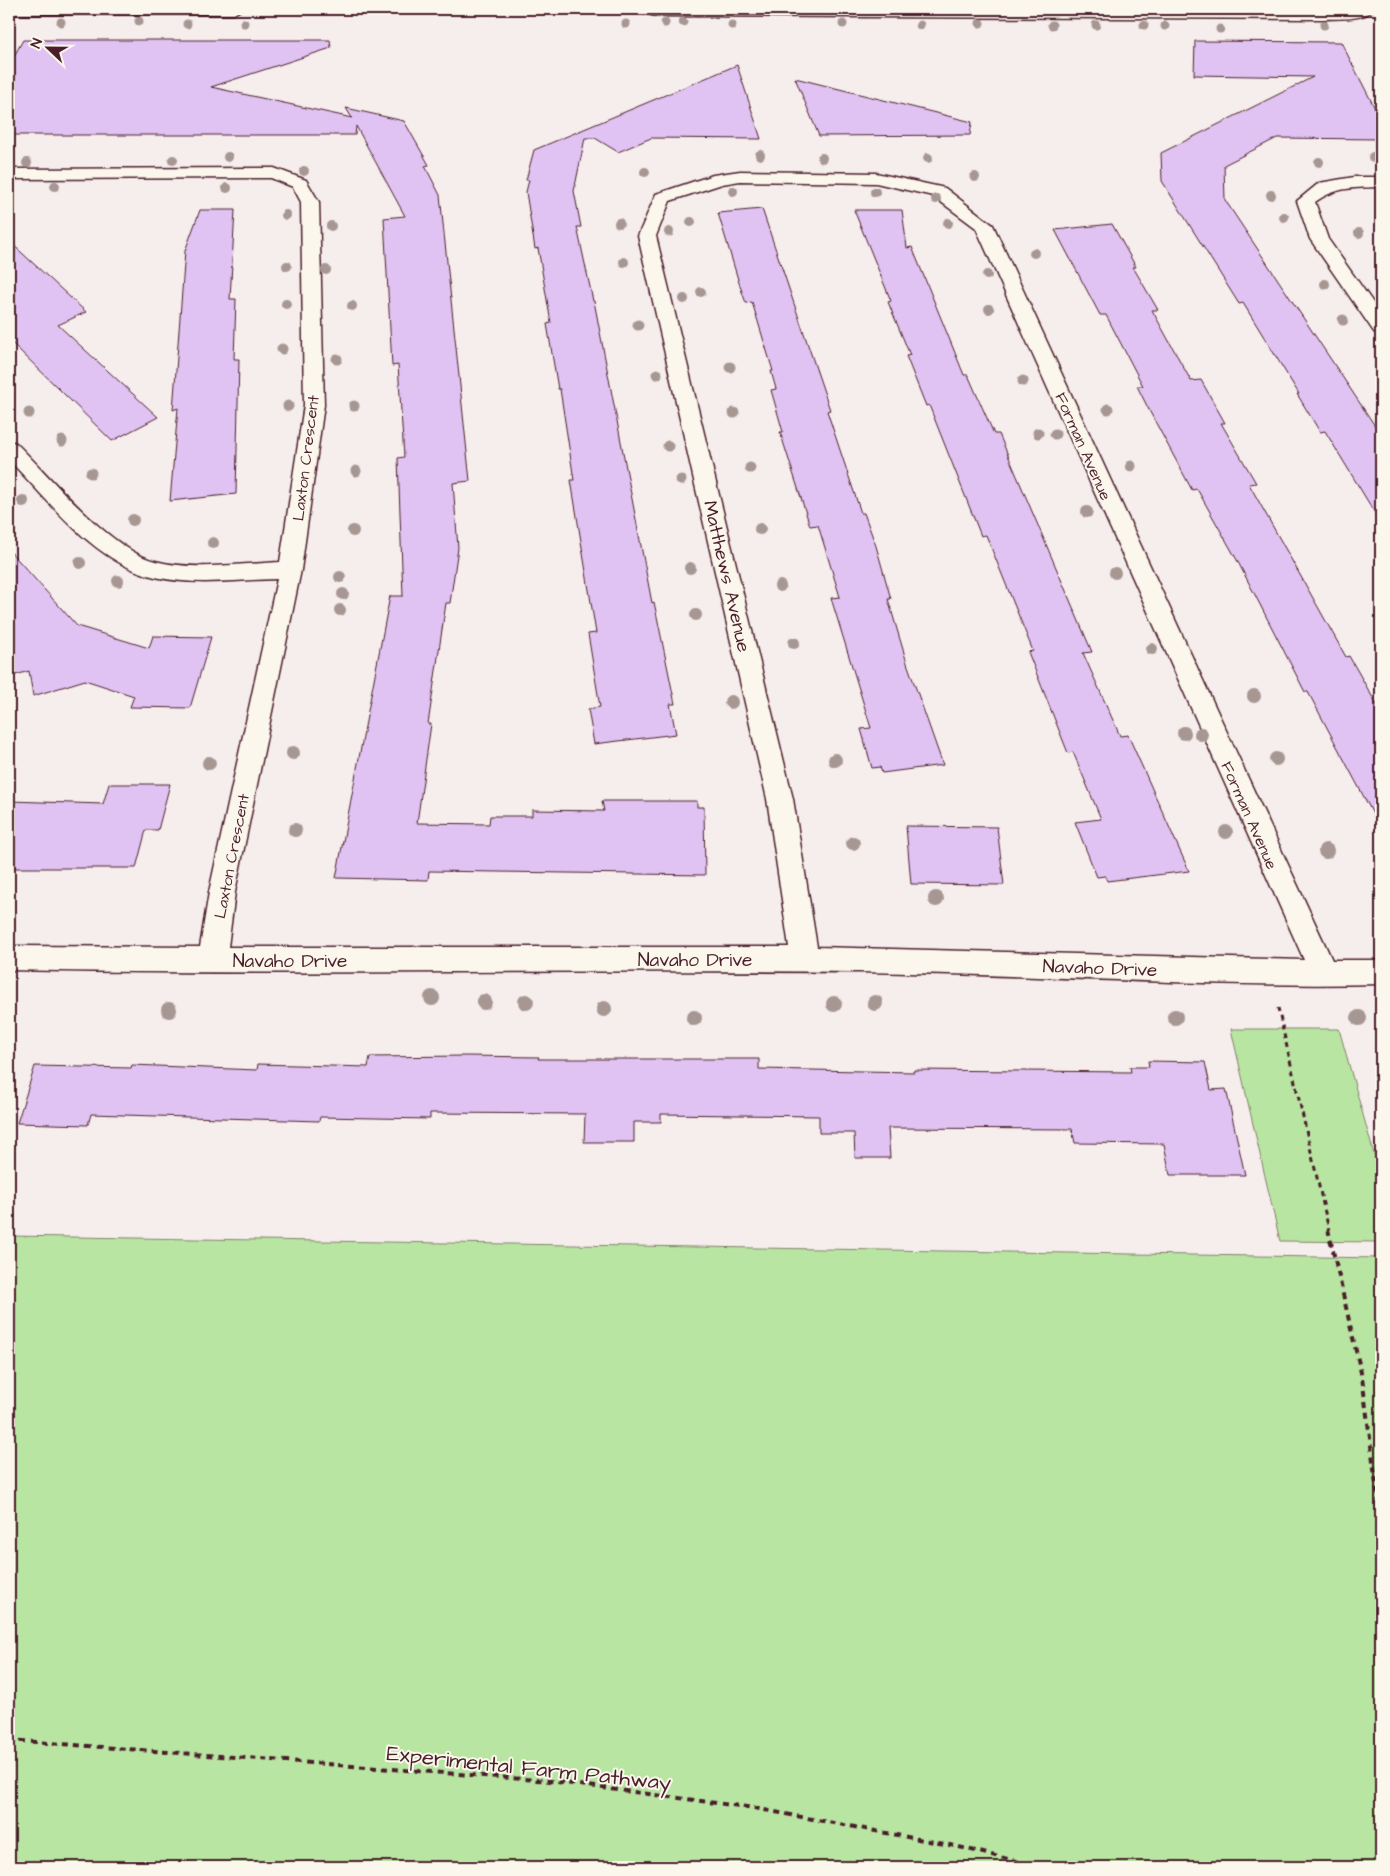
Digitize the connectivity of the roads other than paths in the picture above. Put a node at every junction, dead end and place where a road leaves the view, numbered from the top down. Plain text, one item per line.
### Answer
1 (234, 9) edge
2 (646, 9) edge
3 (1365, 9) edge
4 (9, 10) edge
5 (9, 174) edge
6 (1374, 182) edge
7 (662, 198) joint
8 (1381, 328) edge
9 (9, 448) edge
10 (290, 570) junction
11 (9, 958) edge
12 (805, 959) junction
13 (212, 960) junction
14 (1381, 972) edge
15 (1324, 973) junction

1 - 4 street
2 - 3 street
5 - 10 street, Laxton Crescent
6 - 8 street
7 - 12 street, Matthews Avenue
7 - 15 street, Forman Avenue
9 - 10 street
10 - 13 street, Laxton Crescent
11 - 13 street, Navaho Drive
12 - 13 street, Navaho Drive
12 - 15 street, Navaho Drive
14 - 15 street, Navaho Drive

